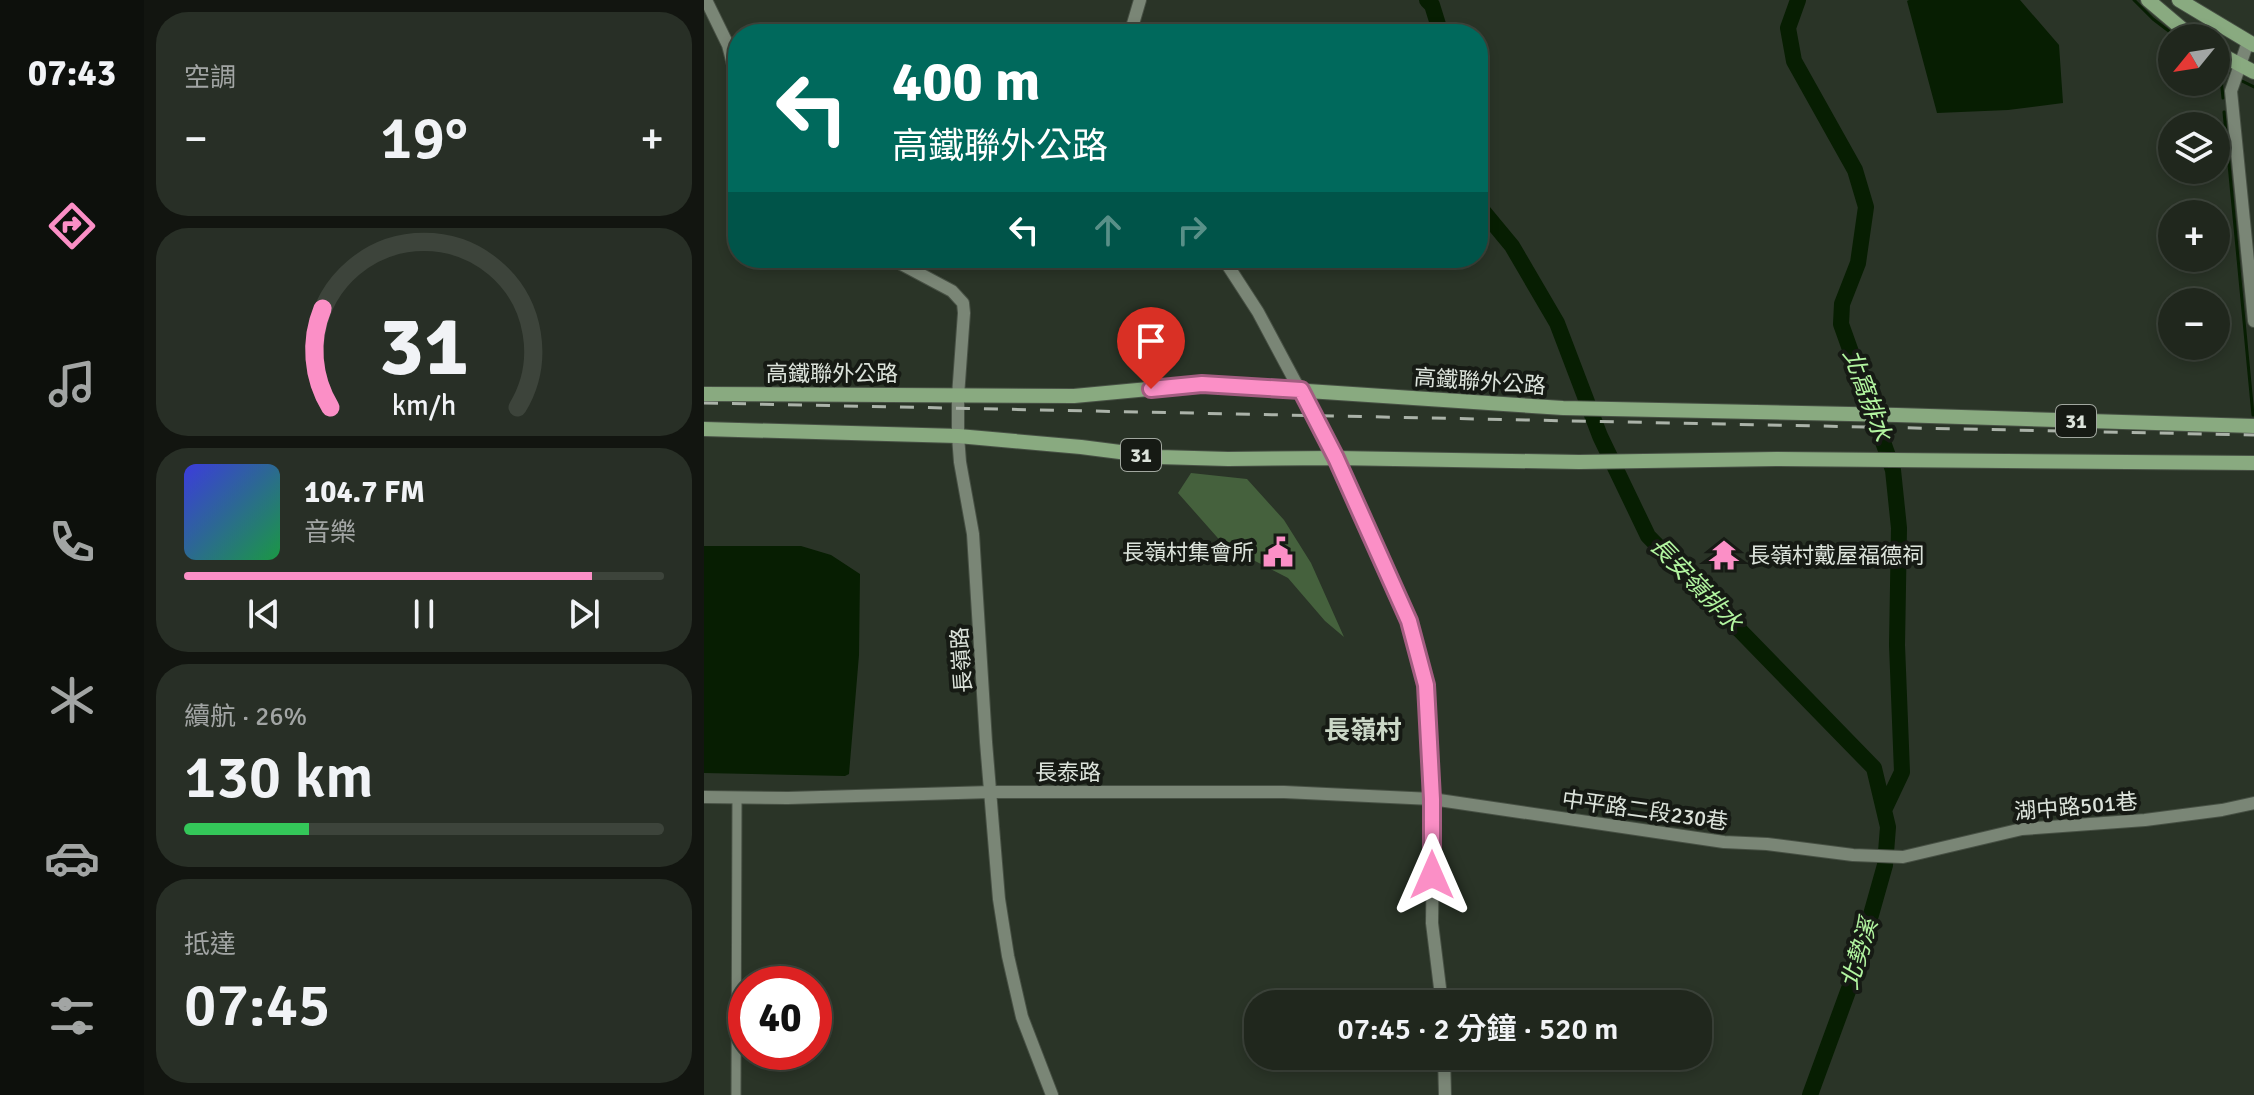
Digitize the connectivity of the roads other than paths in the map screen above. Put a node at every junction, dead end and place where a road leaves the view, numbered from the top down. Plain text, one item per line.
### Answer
1 (706, 0) edge
2 (1140, 0) edge
3 (2148, 0) edge
4 (2179, 0) edge
5 (1133, 24) edge
6 (2176, 24) edge
7 (2251, 43) edge
8 (728, 45) edge
9 (2230, 60) edge
10 (2239, 65) junction
11 (2254, 72) edge
12 (909, 268) edge
13 (1229, 268) edge
14 (2254, 321) edge
15 (1301, 390) junction
16 (704, 394) edge
17 (958, 396) junction
18 (2254, 426) edge
19 (704, 429) edge
20 (958, 436) junction
21 (1336, 458) junction
22 (2254, 463) edge
23 (991, 792) junction
24 (704, 797) edge
25 (737, 798) junction
26 (1432, 799) junction
27 (2254, 803) edge
28 (1903, 857) joint
29 (1440, 990) edge
30 (1444, 1070) edge
31 (736, 1095) edge
32 (1052, 1095) edge
33 (1445, 1095) edge

1 - 8 street
2 - 5 street
3 - 6 main road
4 - 7 main road
7 - 10 street
9 - 10 main road
10 - 11 main road
10 - 14 street
12 - 17 street, 長嶺路
13 - 15 street
15 - 17 main road, 高鐵聯外公路 / 31
15 - 18 main road, 高鐵聯外公路 / 31
15 - 21 street
16 - 17 main road, 高鐵聯外公路 / 31
17 - 20 street, 長嶺路
19 - 20 main road, 31
20 - 21 main road, 31
20 - 23 street, 長嶺路
21 - 22 main road, 31
21 - 26 street
23 - 25 street, 長泰路
23 - 26 street, 長泰路
23 - 32 street, 長嶺路
24 - 25 street, 長泰路
25 - 31 street
26 - 28 street, 中平路二段230巷
26 - 29 street
27 - 28 street, 湖中路501巷
30 - 33 street

